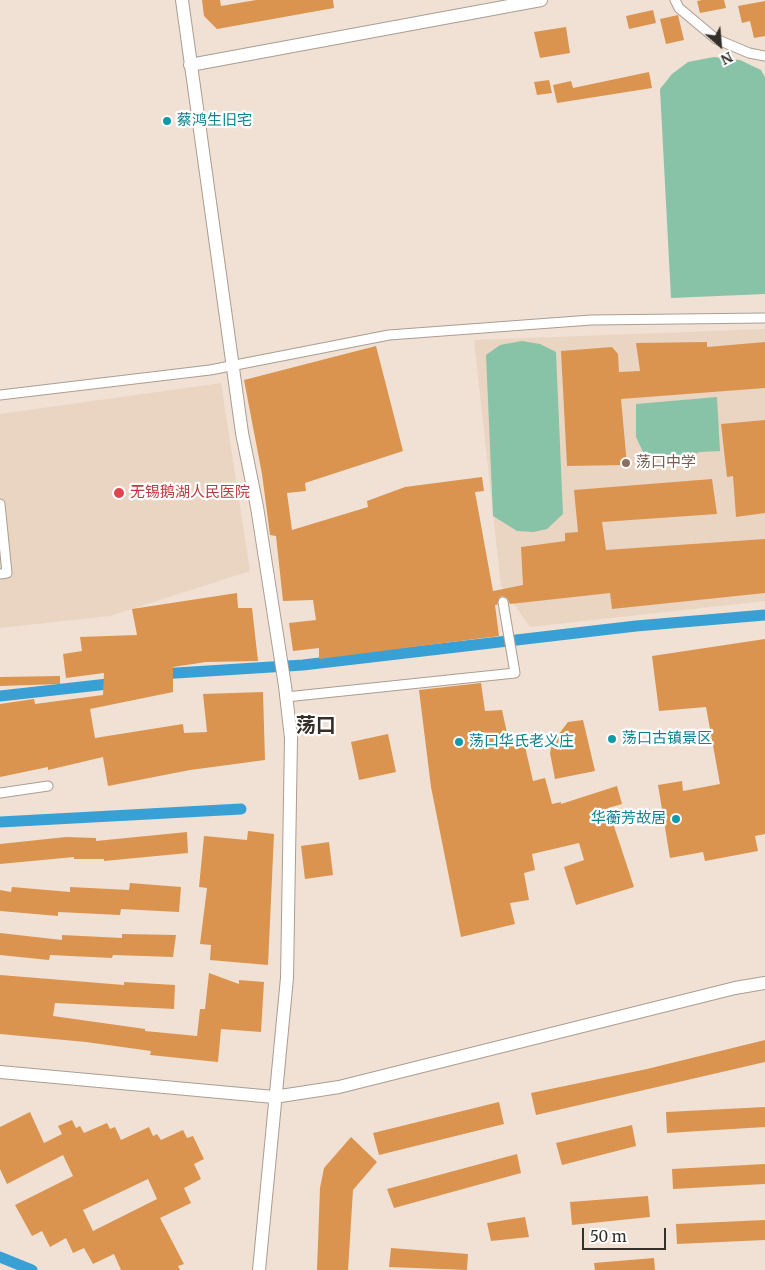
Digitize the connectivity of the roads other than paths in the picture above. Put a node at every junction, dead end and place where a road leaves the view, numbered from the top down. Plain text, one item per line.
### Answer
1 (182, 0) edge
2 (541, 0) edge
3 (675, 0) edge
4 (765, 56) edge
5 (190, 65) junction
6 (765, 318) edge
7 (232, 366) junction
8 (0, 395) edge
9 (0, 504) edge
10 (0, 574) edge
11 (503, 602) dead end
12 (286, 692) junction
13 (48, 786) dead end
14 (0, 793) edge
15 (765, 982) edge
16 (0, 1072) edge
17 (274, 1097) junction
18 (259, 1270) edge

1 - 5 street
2 - 5 street
3 - 4 street
5 - 7 street
6 - 7 street
7 - 8 street
7 - 12 street
9 - 10 street
11 - 12 street
12 - 17 street
13 - 14 street
15 - 17 street
16 - 17 street
17 - 18 street

